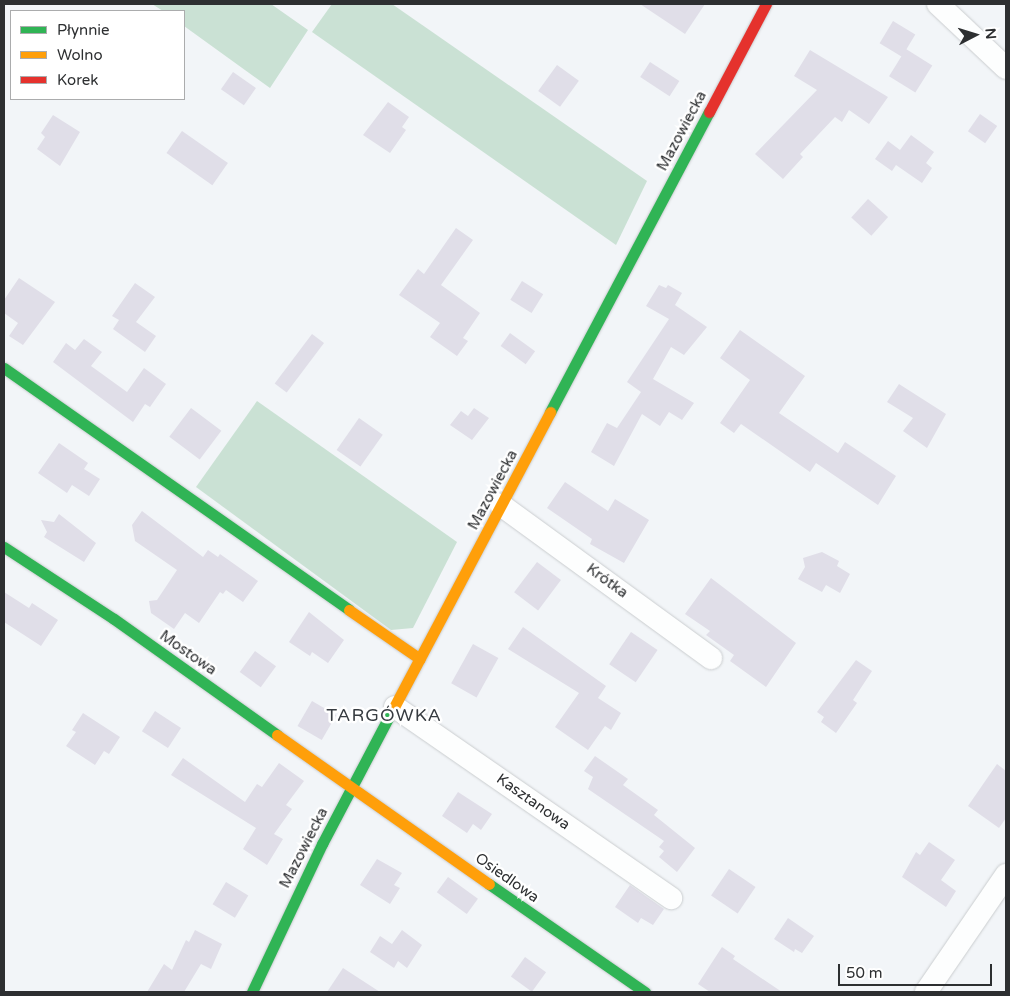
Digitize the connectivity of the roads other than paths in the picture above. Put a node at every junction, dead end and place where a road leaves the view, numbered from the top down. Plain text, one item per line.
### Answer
1 (766, 4) edge
2 (938, 4) edge
3 (1006, 68) edge
4 (4, 368) edge
5 (501, 505) junction
6 (4, 547) edge
7 (711, 658) dead end
8 (420, 659) junction
9 (395, 707) junction
10 (352, 788) junction
11 (1006, 875) edge
12 (671, 898) dead end
13 (252, 992) edge
14 (646, 992) edge
15 (926, 992) edge

1 - 5 street, Mazowiecka
2 - 3 street
4 - 8 street
5 - 7 street, Krótka
5 - 8 street, Mazowiecka
6 - 10 street, Mostowa
8 - 9 street, Mazowiecka
9 - 10 street, Mazowiecka
9 - 12 street, Kasztanowa
10 - 13 street, Mazowiecka
10 - 14 street, Osiedlowa
11 - 15 street

